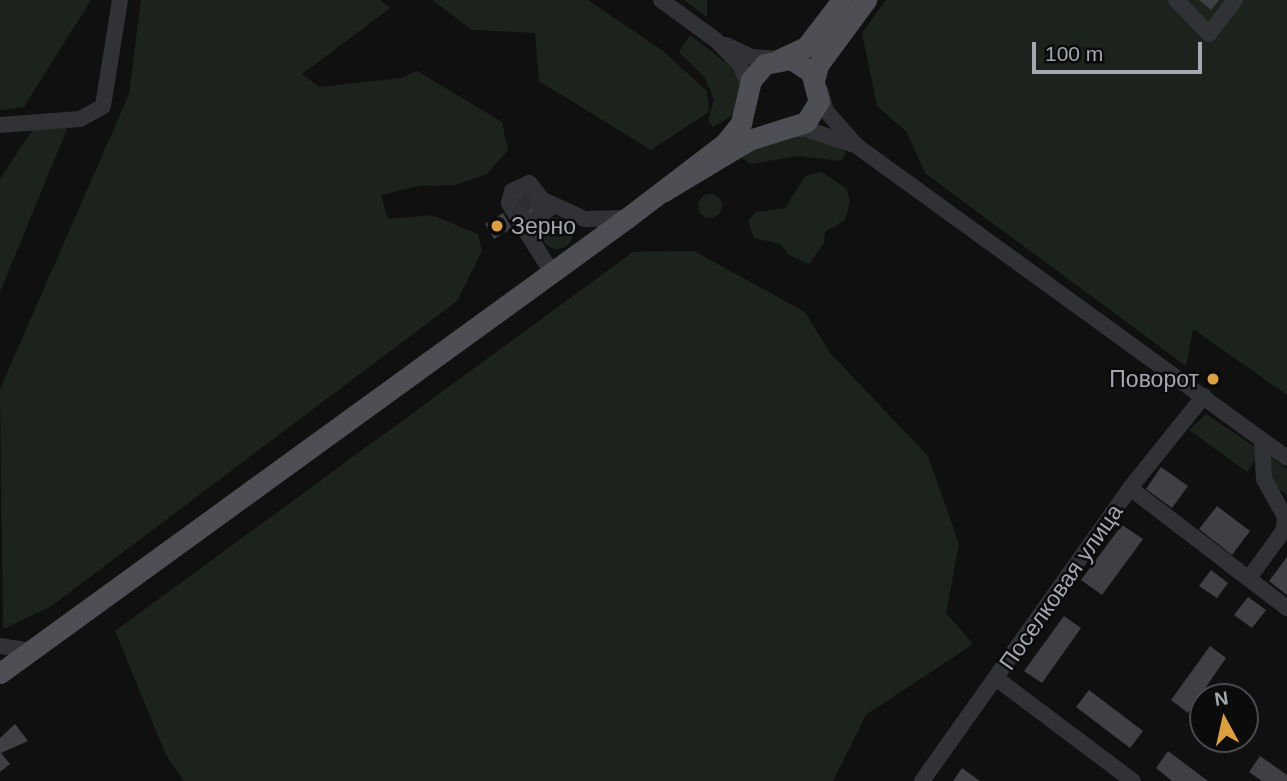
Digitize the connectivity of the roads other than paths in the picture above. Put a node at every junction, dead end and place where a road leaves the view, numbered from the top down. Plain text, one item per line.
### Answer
1 (120, 0) edge
2 (661, 0) edge
3 (842, 0) edge
4 (866, 0) edge
5 (1176, 0) edge
6 (1235, 0) edge
7 (718, 41) junction
8 (779, 59) junction
9 (817, 82) junction
10 (749, 85) junction
11 (0, 125) edge
12 (788, 130) junction
13 (857, 146) junction
14 (664, 191) junction
15 (539, 198) junction
16 (520, 216) junction
17 (627, 218) junction
18 (551, 271) junction
19 (1204, 396) junction
20 (1262, 440) junction
21 (1287, 458) edge
22 (1130, 488) junction
23 (1249, 578) junction
24 (1287, 608) edge
25 (0, 646) edge
26 (30, 651) junction
27 (0, 673) edge
28 (997, 679) junction
29 (922, 781) edge
30 (1133, 781) edge

1 - 11 street
2 - 7 street
3 - 8 main road
4 - 9 main road
5 - 6 street
7 - 8 street
7 - 10 street
8 - 9 main road
8 - 10 main road
9 - 12 main road
9 - 13 street
10 - 12 main road
10 - 14 main road
12 - 13 street
12 - 14 main road
13 - 19 street
14 - 17 main road
15 - 16 street
15 - 16 street
15 - 17 street
16 - 18 street
17 - 18 main road
18 - 26 main road
19 - 20 street
19 - 22 street, Поселковая улица
20 - 21 street
20 - 23 street
22 - 23 street
22 - 28 street, Поселковая улица
23 - 24 street
25 - 26 street
26 - 27 main road
28 - 29 street, Поселковая улица
28 - 30 street

